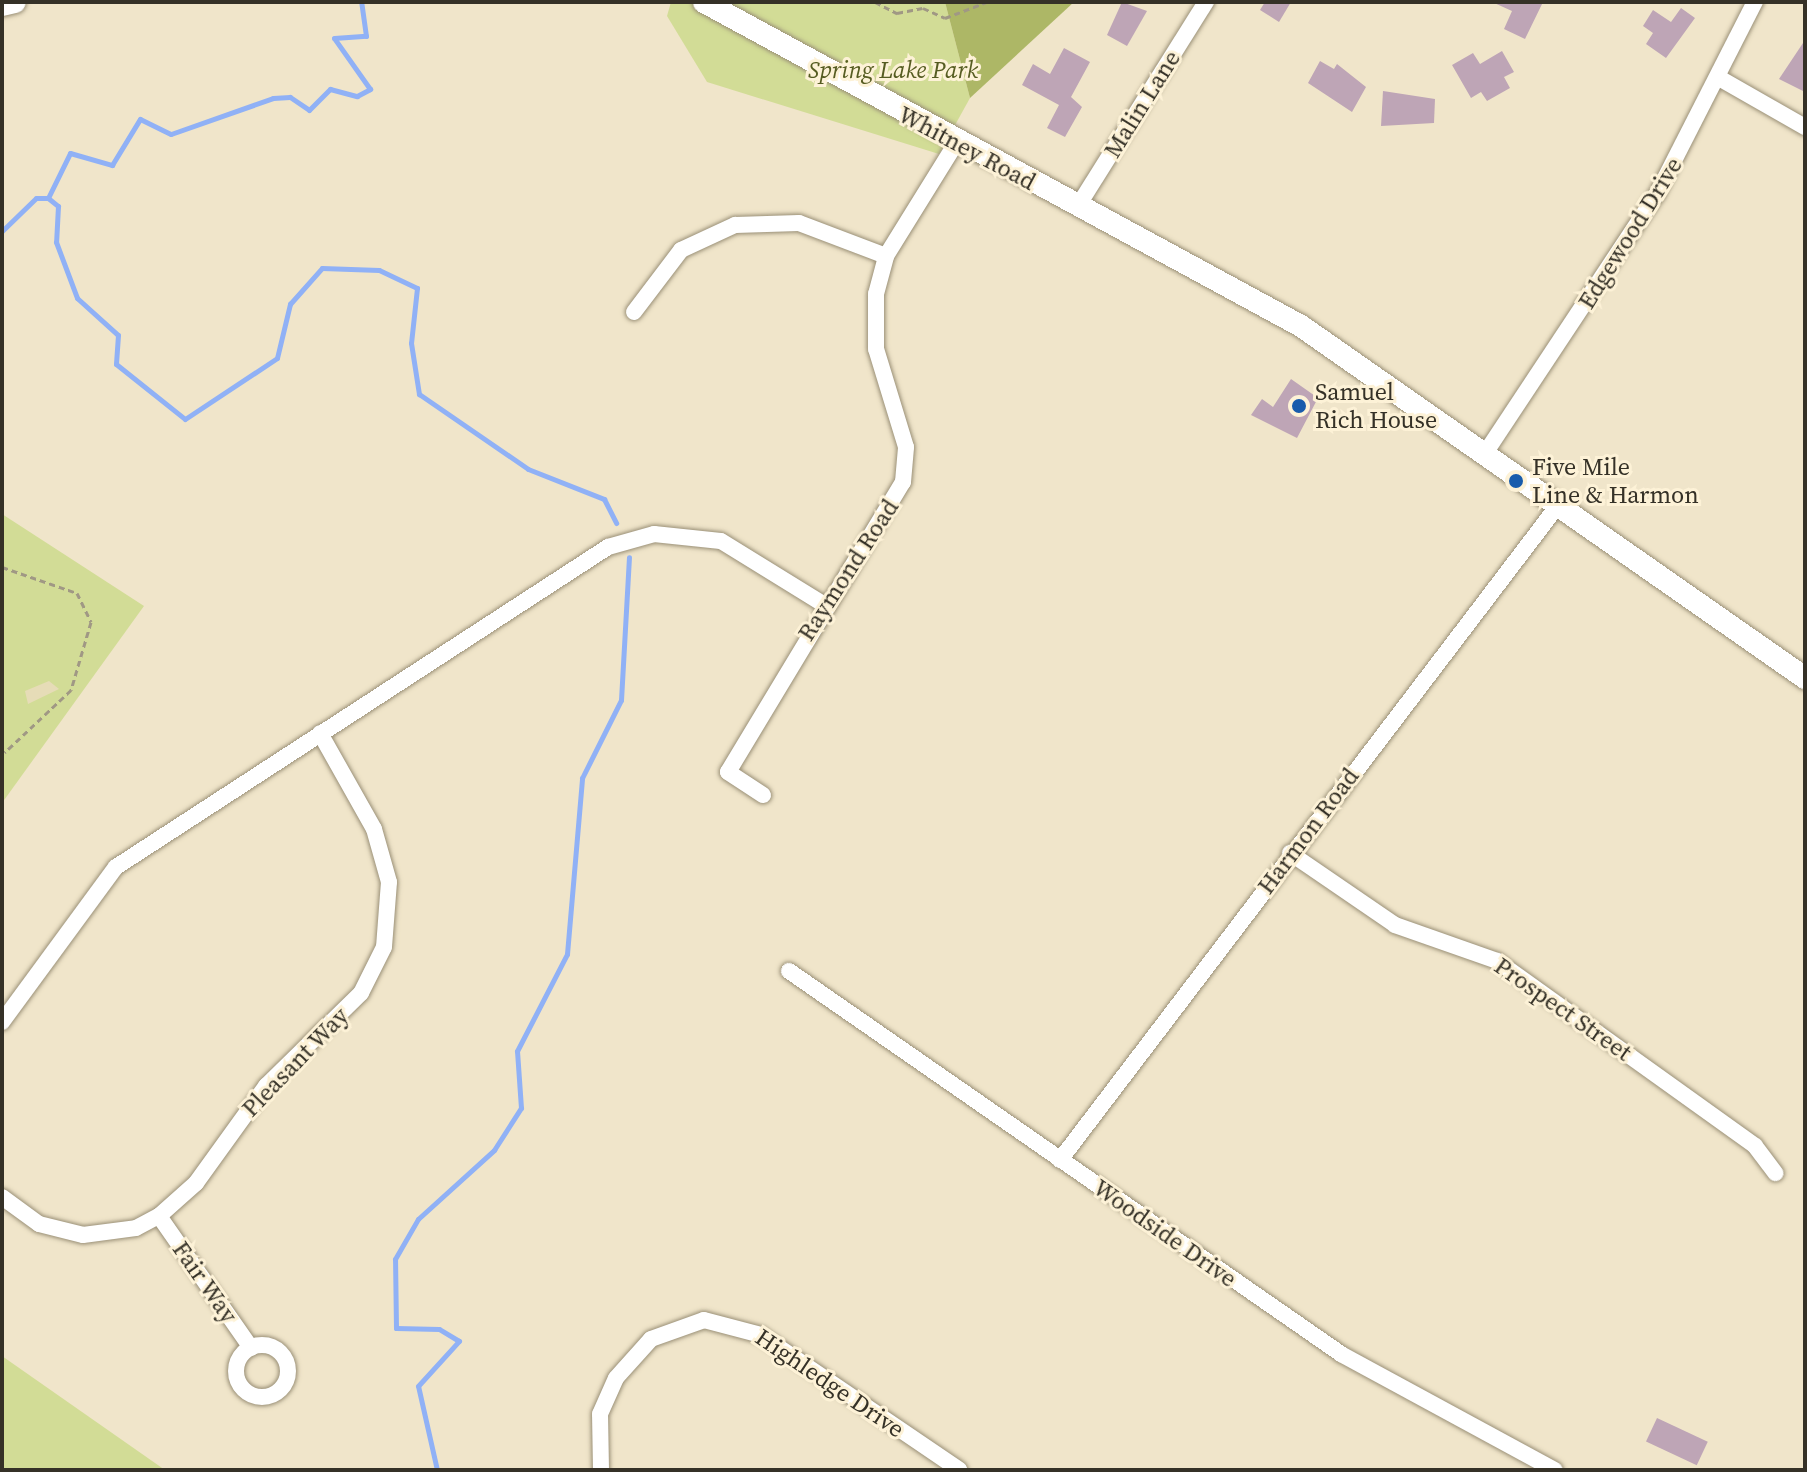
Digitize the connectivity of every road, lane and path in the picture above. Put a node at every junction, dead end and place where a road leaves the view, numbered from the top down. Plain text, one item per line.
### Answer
1 (15, 2) edge
2 (875, 2) edge
3 (987, 2) edge
4 (1206, 2) edge
5 (1755, 2) edge
6 (710, 3) edge
7 (2, 5) edge
8 (1719, 78) junction
9 (1805, 127) edge
10 (956, 143) junction
11 (1078, 206) junction
12 (886, 256) junction
13 (634, 312) dead end
14 (1486, 452) junction
15 (1559, 504) junction
16 (2, 567) edge
17 (823, 604) junction
18 (1805, 678) edge
19 (320, 733) junction
20 (5, 752) dead end
21 (763, 795) dead end
22 (1290, 853) junction
23 (789, 971) dead end
24 (2, 1022) edge
25 (1060, 1160) junction
26 (1775, 1173) dead end
27 (2, 1197) edge
28 (159, 1216) junction
29 (251, 1348) dead end
30 (601, 1470) edge
31 (960, 1470) edge
32 (1555, 1470) edge

1 - 7 main road
2 - 3 path
4 - 11 street, Malin Lane
5 - 8 street, Edgewood Drive
6 - 10 main road, Whitney Road
8 - 9 street
8 - 14 street, Edgewood Drive
10 - 11 main road, Whitney Road
10 - 12 street, Raymond Road
11 - 14 main road, Whitney Road
12 - 13 street
12 - 17 street, Raymond Road
14 - 15 main road, Whitney Road
15 - 18 main road, Whitney Road
15 - 22 street, Harmon Road
16 - 20 path
17 - 19 street
17 - 21 street, Raymond Road
19 - 24 street
19 - 28 street, Pleasant Way
22 - 25 street, Harmon Road
22 - 26 street, Prospect Street
23 - 25 street, Woodside Drive
25 - 32 street, Woodside Drive
27 - 28 street, Pleasant Way
28 - 29 street, Fair Way
30 - 31 street, Highledge Drive

